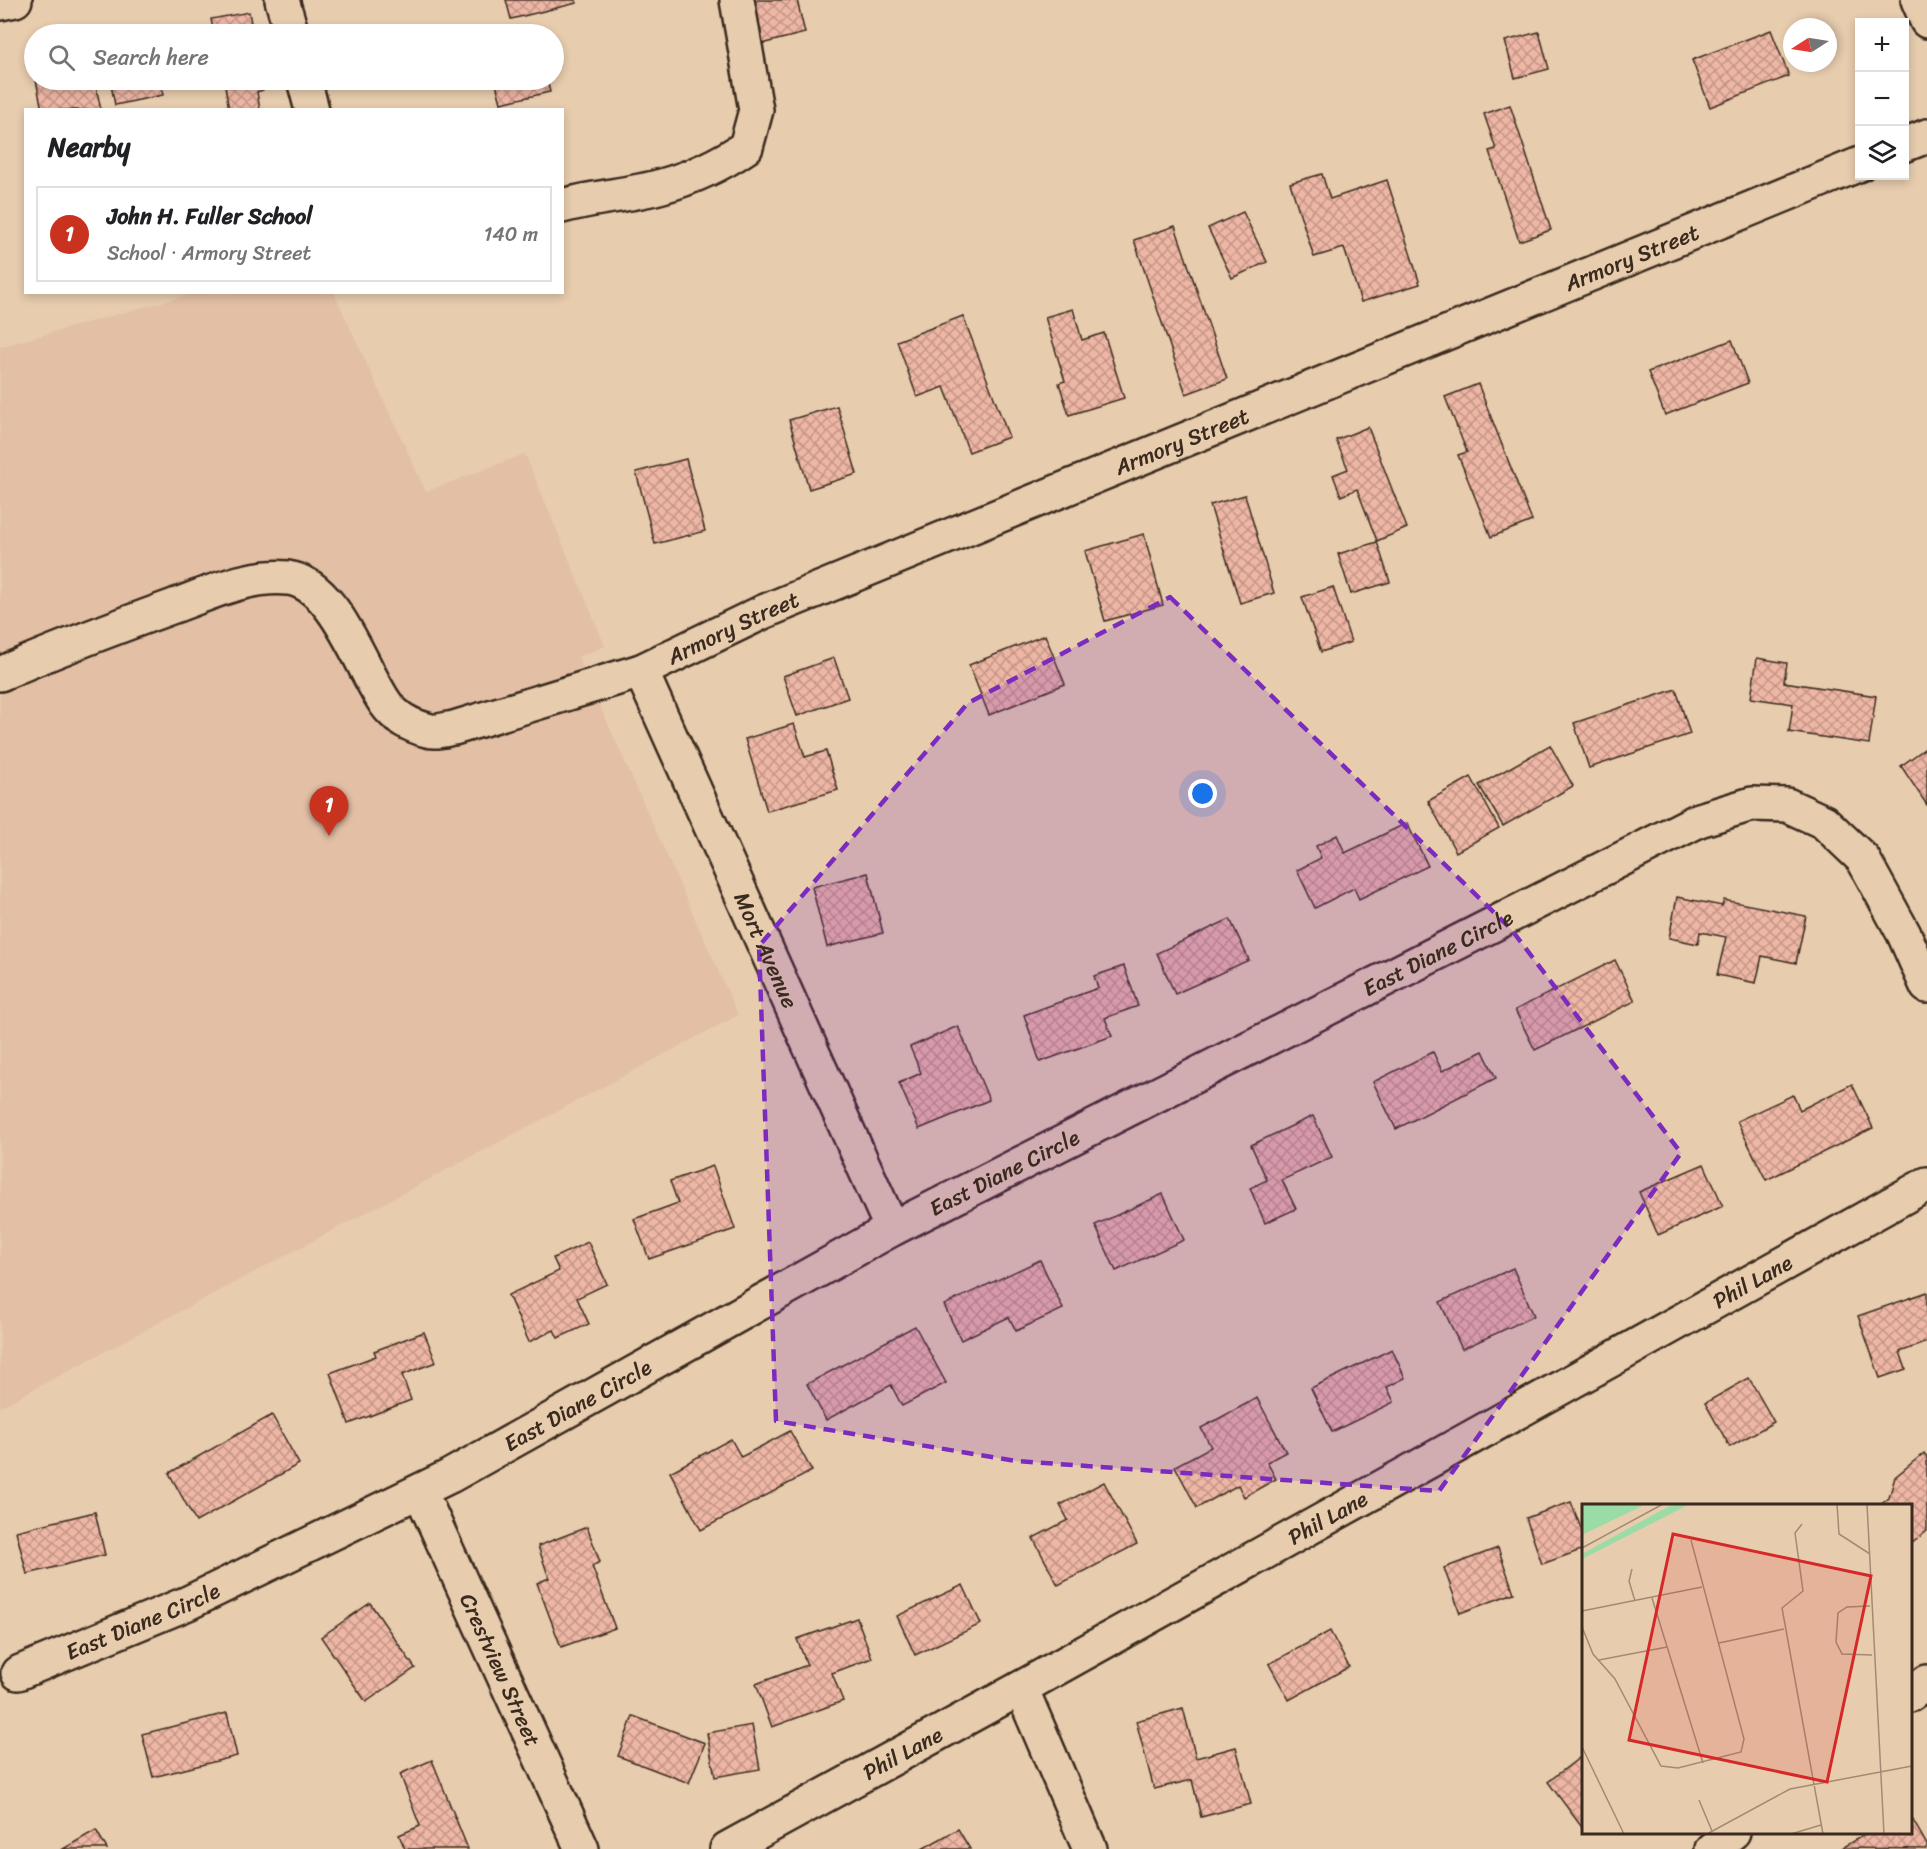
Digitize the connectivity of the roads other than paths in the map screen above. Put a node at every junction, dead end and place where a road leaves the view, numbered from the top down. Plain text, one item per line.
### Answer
1 (15, 0) edge
2 (282, 0) edge
3 (737, 0) edge
4 (1918, 0) edge
5 (0, 3) edge
6 (1927, 21) edge
7 (288, 24) edge
8 (307, 90) edge
9 (311, 108) edge
10 (1927, 136) edge
11 (1909, 143) edge
12 (1855, 166) edge
13 (564, 206) edge
14 (641, 671) junction
15 (0, 674) edge
16 (1927, 986) edge
17 (1927, 1184) edge
18 (892, 1228) junction
19 (420, 1491) junction
20 (18, 1673) dead end
21 (1927, 1682) edge
22 (1021, 1688) junction
23 (1912, 1694) edge
24 (1732, 1834) edge
25 (582, 1849) edge
26 (727, 1849) edge
27 (1090, 1849) edge
28 (1712, 1849) edge

1 - 5 street
2 - 7 street
3 - 13 street
4 - 6 street
8 - 9 street
10 - 11 street
12 - 14 street, Armory Street
14 - 15 street, Armory Street
14 - 18 street, Mort Avenue
16 - 18 street, East Diane Circle
17 - 22 street, Phil Lane
18 - 19 street, East Diane Circle
19 - 20 street, East Diane Circle
19 - 25 street, Crestview Street
21 - 23 street
22 - 26 street, Phil Lane
22 - 27 street
24 - 28 street

